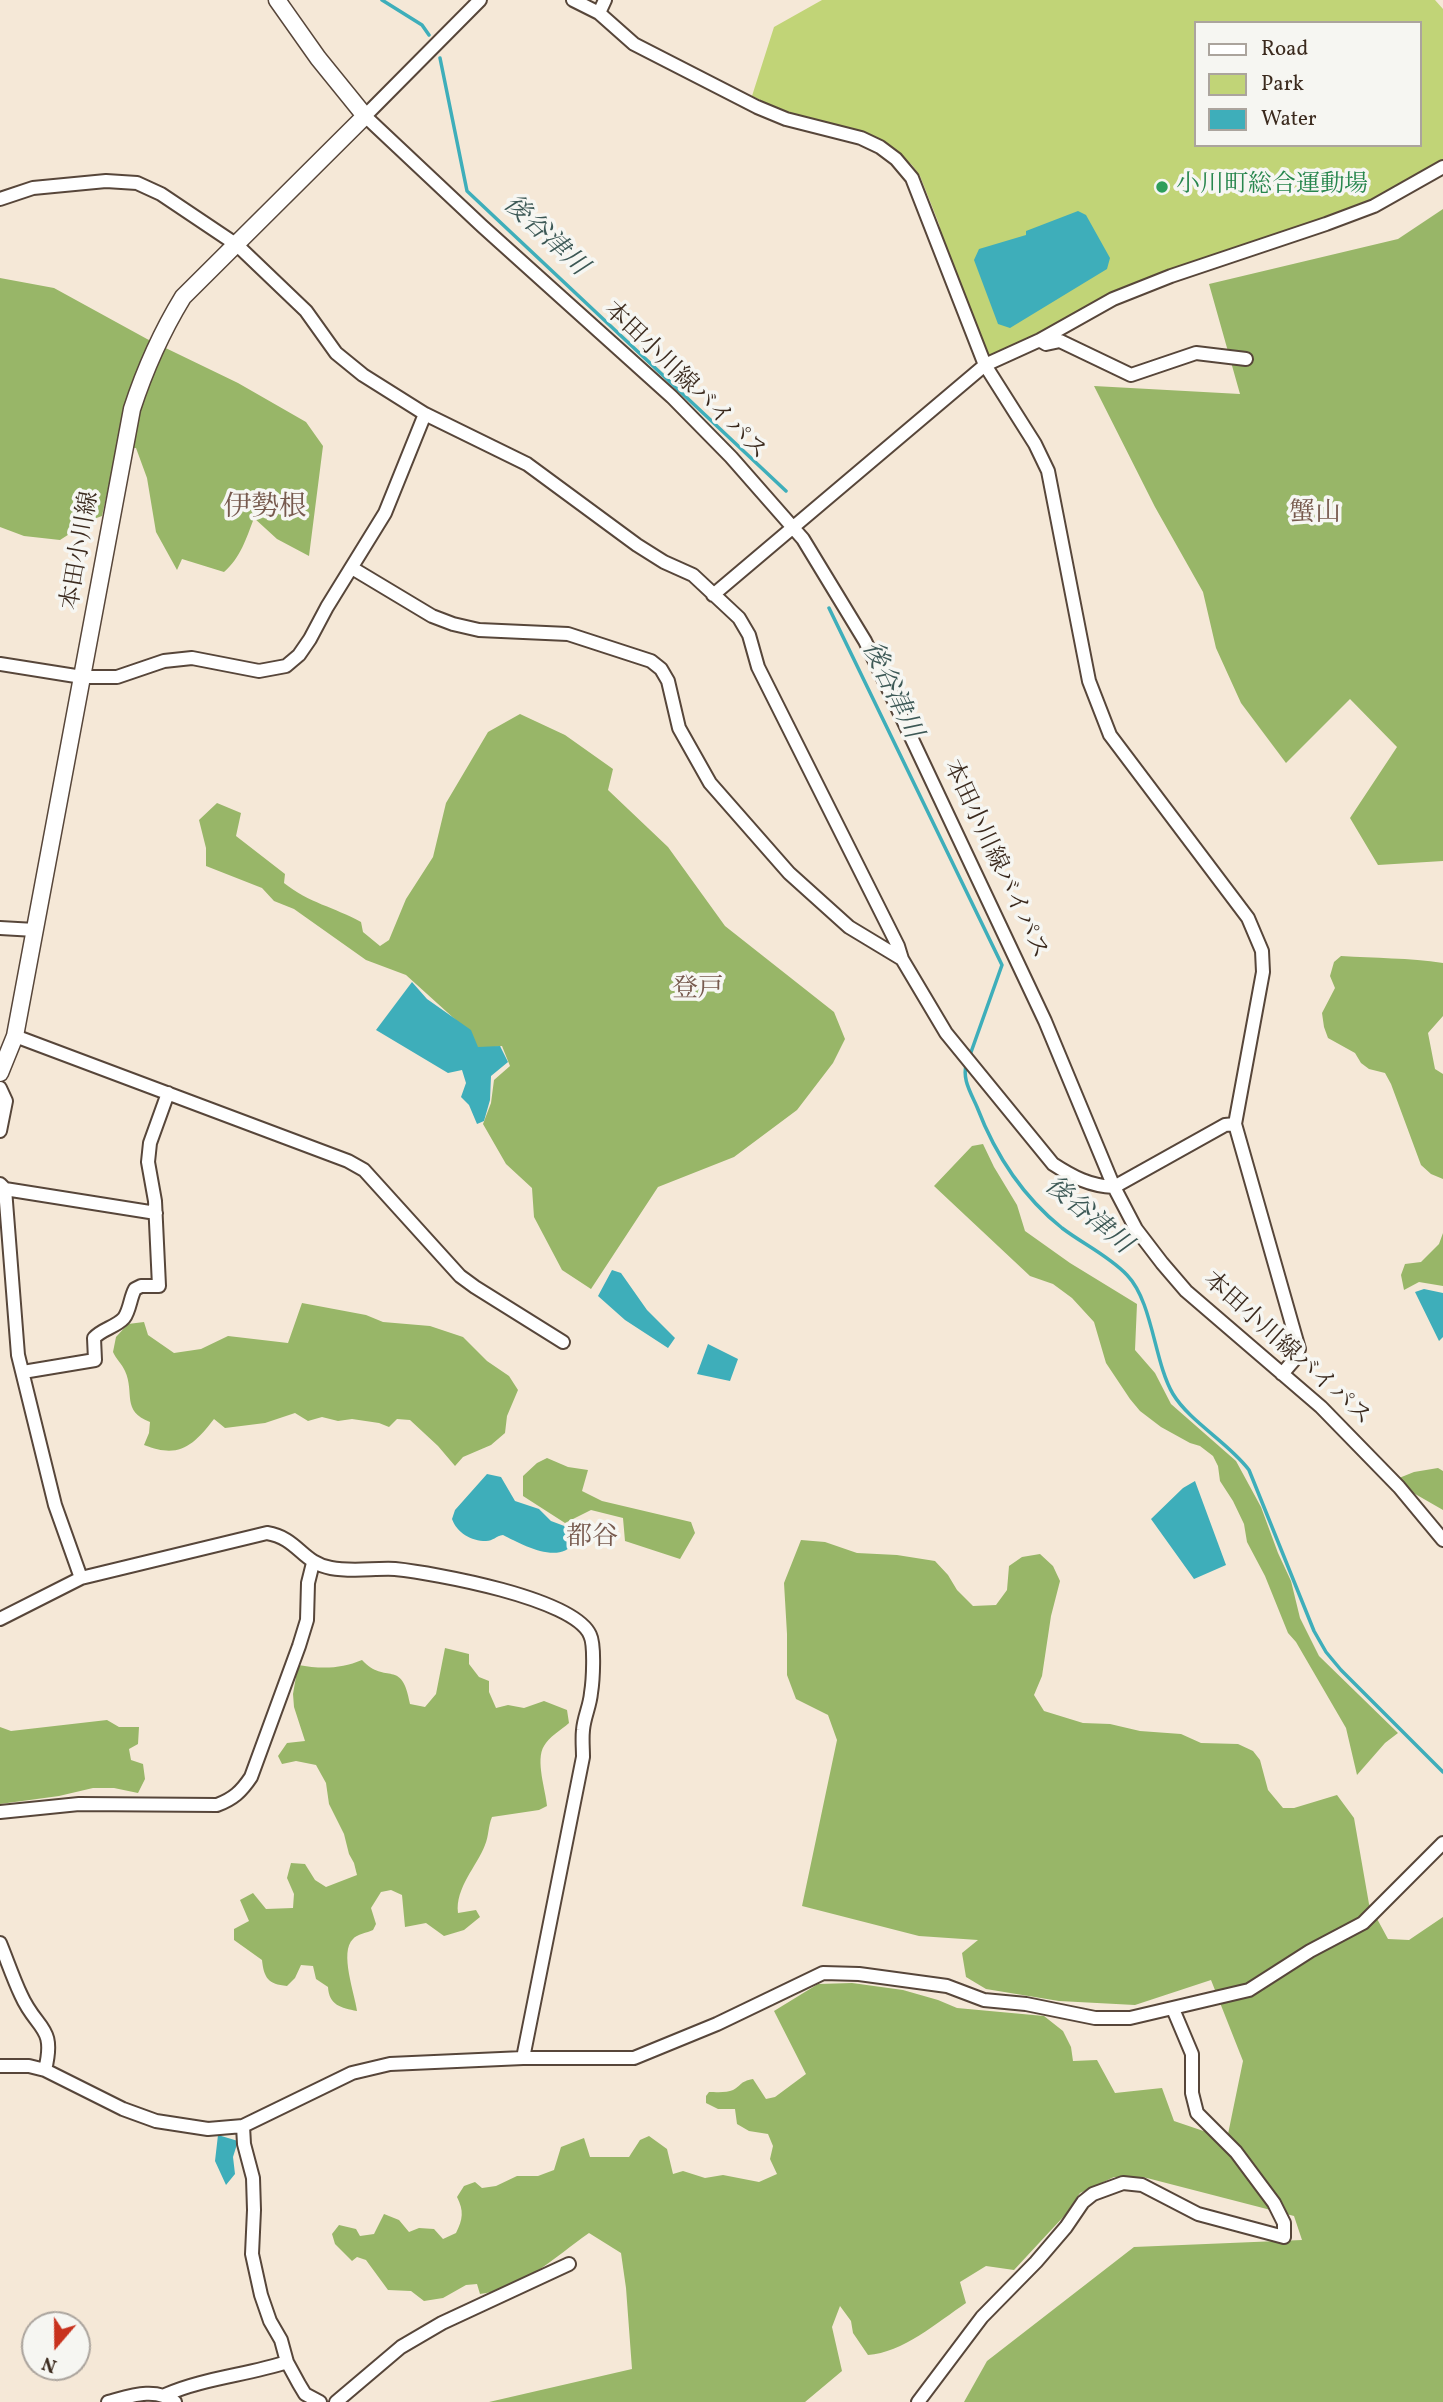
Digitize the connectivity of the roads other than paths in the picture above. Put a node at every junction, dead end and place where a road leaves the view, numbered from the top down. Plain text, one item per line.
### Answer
1 (277, 0) edge
2 (480, 0) edge
3 (573, 0) edge
4 (605, 0) edge
5 (599, 13) junction
6 (365, 116) junction
7 (1443, 167) edge
8 (0, 199) edge
9 (237, 245) junction
10 (1040, 340) junction
11 (1246, 359) dead end
12 (985, 365) junction
13 (425, 414) junction
14 (793, 526) junction
15 (352, 568) junction
16 (713, 596) junction
17 (0, 664) edge
18 (82, 677) junction
19 (0, 928) edge
20 (35, 930) junction
21 (902, 960) junction
22 (15, 1036) junction
23 (0, 1073) edge
24 (0, 1088) edge
25 (168, 1093) junction
26 (1235, 1124) junction
27 (0, 1131) edge
28 (2, 1187) edge
29 (1114, 1187) junction
30 (156, 1213) junction
31 (563, 1342) dead end
32 (23, 1372) junction
33 (1282, 1374) junction
34 (1443, 1540) edge
35 (313, 1563) junction
36 (81, 1578) junction
37 (0, 1619) edge
38 (0, 1812) edge
39 (1443, 1843) edge
40 (0, 1943) edge
41 (1173, 2009) junction
42 (523, 2058) junction
43 (0, 2066) edge
44 (46, 2070) junction
45 (243, 2126) junction
46 (569, 2264) dead end
47 (287, 2362) junction
48 (170, 2399) edge
49 (108, 2402) edge
50 (320, 2402) edge
51 (336, 2402) edge
52 (918, 2402) edge

1 - 6 main road, 本田小川線バイパス
2 - 6 street
3 - 5 street
4 - 5 street
5 - 12 street
6 - 9 main road, 本田小川線
6 - 14 street, 本田小川線バイパス
7 - 10 street
8 - 9 street
9 - 13 street
9 - 18 main road, 本田小川線
10 - 11 street
10 - 12 street
12 - 14 street
12 - 26 street
13 - 15 street
13 - 16 street
14 - 16 street
14 - 29 street, 本田小川線バイパス
15 - 18 street
15 - 21 street
16 - 21 street
17 - 18 street
18 - 20 main road, 本田小川線
19 - 20 street
20 - 22 main road, 本田小川線
21 - 29 street
22 - 23 main road, 本田小川線
22 - 25 street
24 - 27 street
25 - 30 street
25 - 31 street
26 - 29 street
26 - 33 street
28 - 30 street
28 - 32 street
29 - 33 street, 本田小川線バイパス
30 - 32 street
32 - 36 street
33 - 34 street, 本田小川線バイパス
35 - 36 street
35 - 38 street
35 - 42 street
36 - 37 street
39 - 41 street
40 - 44 street
41 - 42 street
41 - 52 street
42 - 45 street
43 - 44 street
44 - 45 street
45 - 47 street
46 - 51 street
47 - 48 street
47 - 50 street
48 - 49 street

